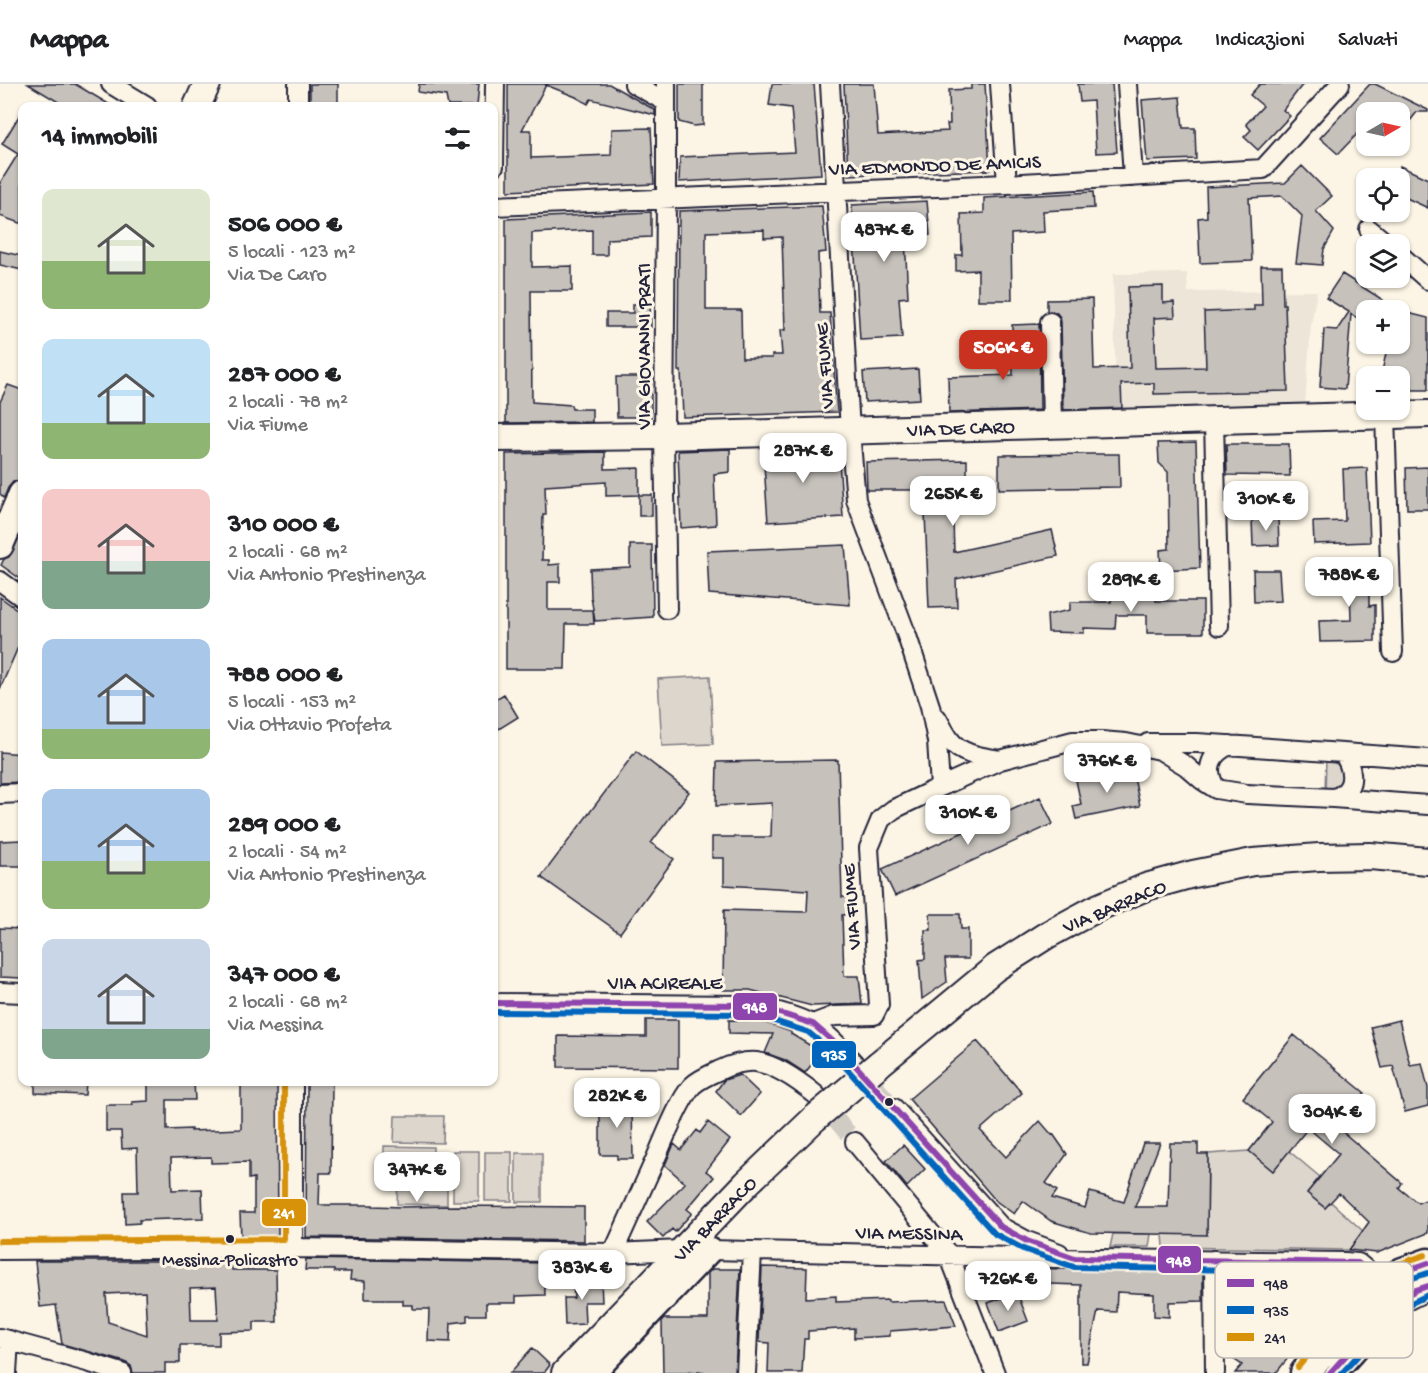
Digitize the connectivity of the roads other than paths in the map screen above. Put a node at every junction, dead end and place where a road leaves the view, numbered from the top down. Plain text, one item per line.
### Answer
1 (111, 84) edge
2 (207, 84) edge
3 (297, 84) edge
4 (495, 84) edge
5 (634, 84) edge
6 (830, 84) edge
7 (1000, 84) edge
8 (1127, 84) edge
9 (1340, 84) edge
10 (666, 93) edge
11 (140, 102) edge
12 (199, 102) edge
13 (298, 102) edge
14 (495, 102) edge
15 (1133, 177) junction
16 (1007, 184) junction
17 (835, 191) junction
18 (666, 198) junction
19 (498, 206) edge
20 (1369, 229) dead end
21 (1375, 234) edge
22 (1410, 264) edge
23 (1428, 280) edge
24 (1050, 321) dead end
25 (1428, 414) edge
26 (1410, 415) edge
27 (1356, 417) edge
28 (1385, 420) edge
29 (1214, 421) junction
30 (1053, 425) junction
31 (850, 431) junction
32 (664, 436) junction
33 (498, 438) edge
34 (18, 503) edge
35 (0, 545) edge
36 (0, 581) edge
37 (18, 594) edge
38 (667, 609) dead end
39 (1219, 626) dead end
40 (1393, 652) dead end
41 (930, 706) junction
42 (1126, 743) junction
43 (1230, 746) junction
44 (958, 747) junction
45 (1343, 753) junction
46 (1428, 759) edge
47 (1000, 760) junction
48 (947, 783) junction
49 (1216, 789) junction
50 (18, 793) edge
51 (0, 794) edge
52 (1333, 798) junction
53 (1428, 805) edge
54 (1428, 861) edge
55 (0, 992) edge
56 (18, 993) edge
57 (498, 1004) edge
58 (813, 1024) junction
59 (854, 1063) tunnel mouth
60 (292, 1086) edge
61 (816, 1107) junction
62 (894, 1108) tunnel mouth
63 (855, 1142) tunnel mouth
64 (1001, 1227) junction
65 (293, 1248) junction
66 (0, 1250) edge
67 (711, 1250) joint
68 (682, 1251) junction
69 (753, 1251) junction
70 (613, 1253) junction
71 (950, 1255) junction
72 (988, 1256) junction
73 (1075, 1258) junction
74 (1214, 1260) junction
75 (1310, 1262) edge
76 (1428, 1263) edge
77 (1413, 1268) edge
78 (1428, 1286) edge
79 (1413, 1292) edge
80 (4, 1339) edge
81 (1321, 1358) edge
82 (1340, 1358) edge
83 (7, 1373) edge
84 (122, 1373) edge
85 (565, 1373) edge
86 (594, 1373) edge
87 (746, 1373) edge
88 (995, 1373) edge
89 (1215, 1373) edge
90 (1305, 1373) edge
91 (1330, 1373) edge

1 - 11 street
2 - 12 main road
3 - 13 street
4 - 14 street
5 - 10 street
6 - 17 street, VIA FIUME
7 - 16 street
8 - 15 street
9 - 15 street, VIA EDMONDO DE AMICIS
10 - 18 street, VIA GIOVANNI PRATI
15 - 16 street, VIA EDMONDO DE AMICIS
16 - 17 street, VIA EDMONDO DE AMICIS
17 - 18 street, VIA EDMONDO DE AMICIS
17 - 31 street, VIA FIUME
18 - 19 street, VIA EDMONDO DE AMICIS
18 - 32 street, VIA GIOVANNI PRATI
20 - 21 street
22 - 23 street
24 - 30 street
25 - 26 main road, VIA DE CARO
27 - 29 main road, VIA DE CARO
28 - 40 street
29 - 30 main road, VIA DE CARO
29 - 39 street
30 - 31 main road, VIA DE CARO
31 - 32 main road, VIA DE CARO
31 - 41 street, VIA FIUME
32 - 33 main road, VIA DE CARO
32 - 38 street, VIA GIOVANNI PRATI
34 - 35 main road
36 - 37 street
41 - 44 street
41 - 48 street
42 - 43 street
42 - 47 street
42 - 49 street
43 - 45 street
43 - 49 street
44 - 47 street
44 - 48 street
45 - 46 street
45 - 52 street
47 - 48 street
48 - 58 street, VIA FIUME
49 - 52 street
50 - 51 street
52 - 53 street
54 - 61 main road, VIA BARRACO, bridge
55 - 56 street
57 - 58 street, VIA ACIREALE
58 - 59 street, VIA ACIREALE
60 - 65 street
61 - 68 main road, VIA BARRACO
61 - 70 street
62 - 64 street
63 - 71 street
64 - 72 street
64 - 73 street
65 - 66 street
65 - 70 street
67 - 69 street, VIA MESSINA
67 - 86 street, VIA BARRACO
68 - 70 street
68 - 85 main road, VIA BARRACO
69 - 71 street, VIA MESSINA
69 - 87 street
71 - 72 street, VIA MESSINA
71 - 88 street
72 - 73 street, VIA MESSINA
73 - 74 street, VIA MESSINA
74 - 75 street, VIA MESSINA
74 - 89 street
76 - 77 main road
78 - 79 main road
80 - 83 street
80 - 84 street
81 - 90 main road
82 - 91 main road

